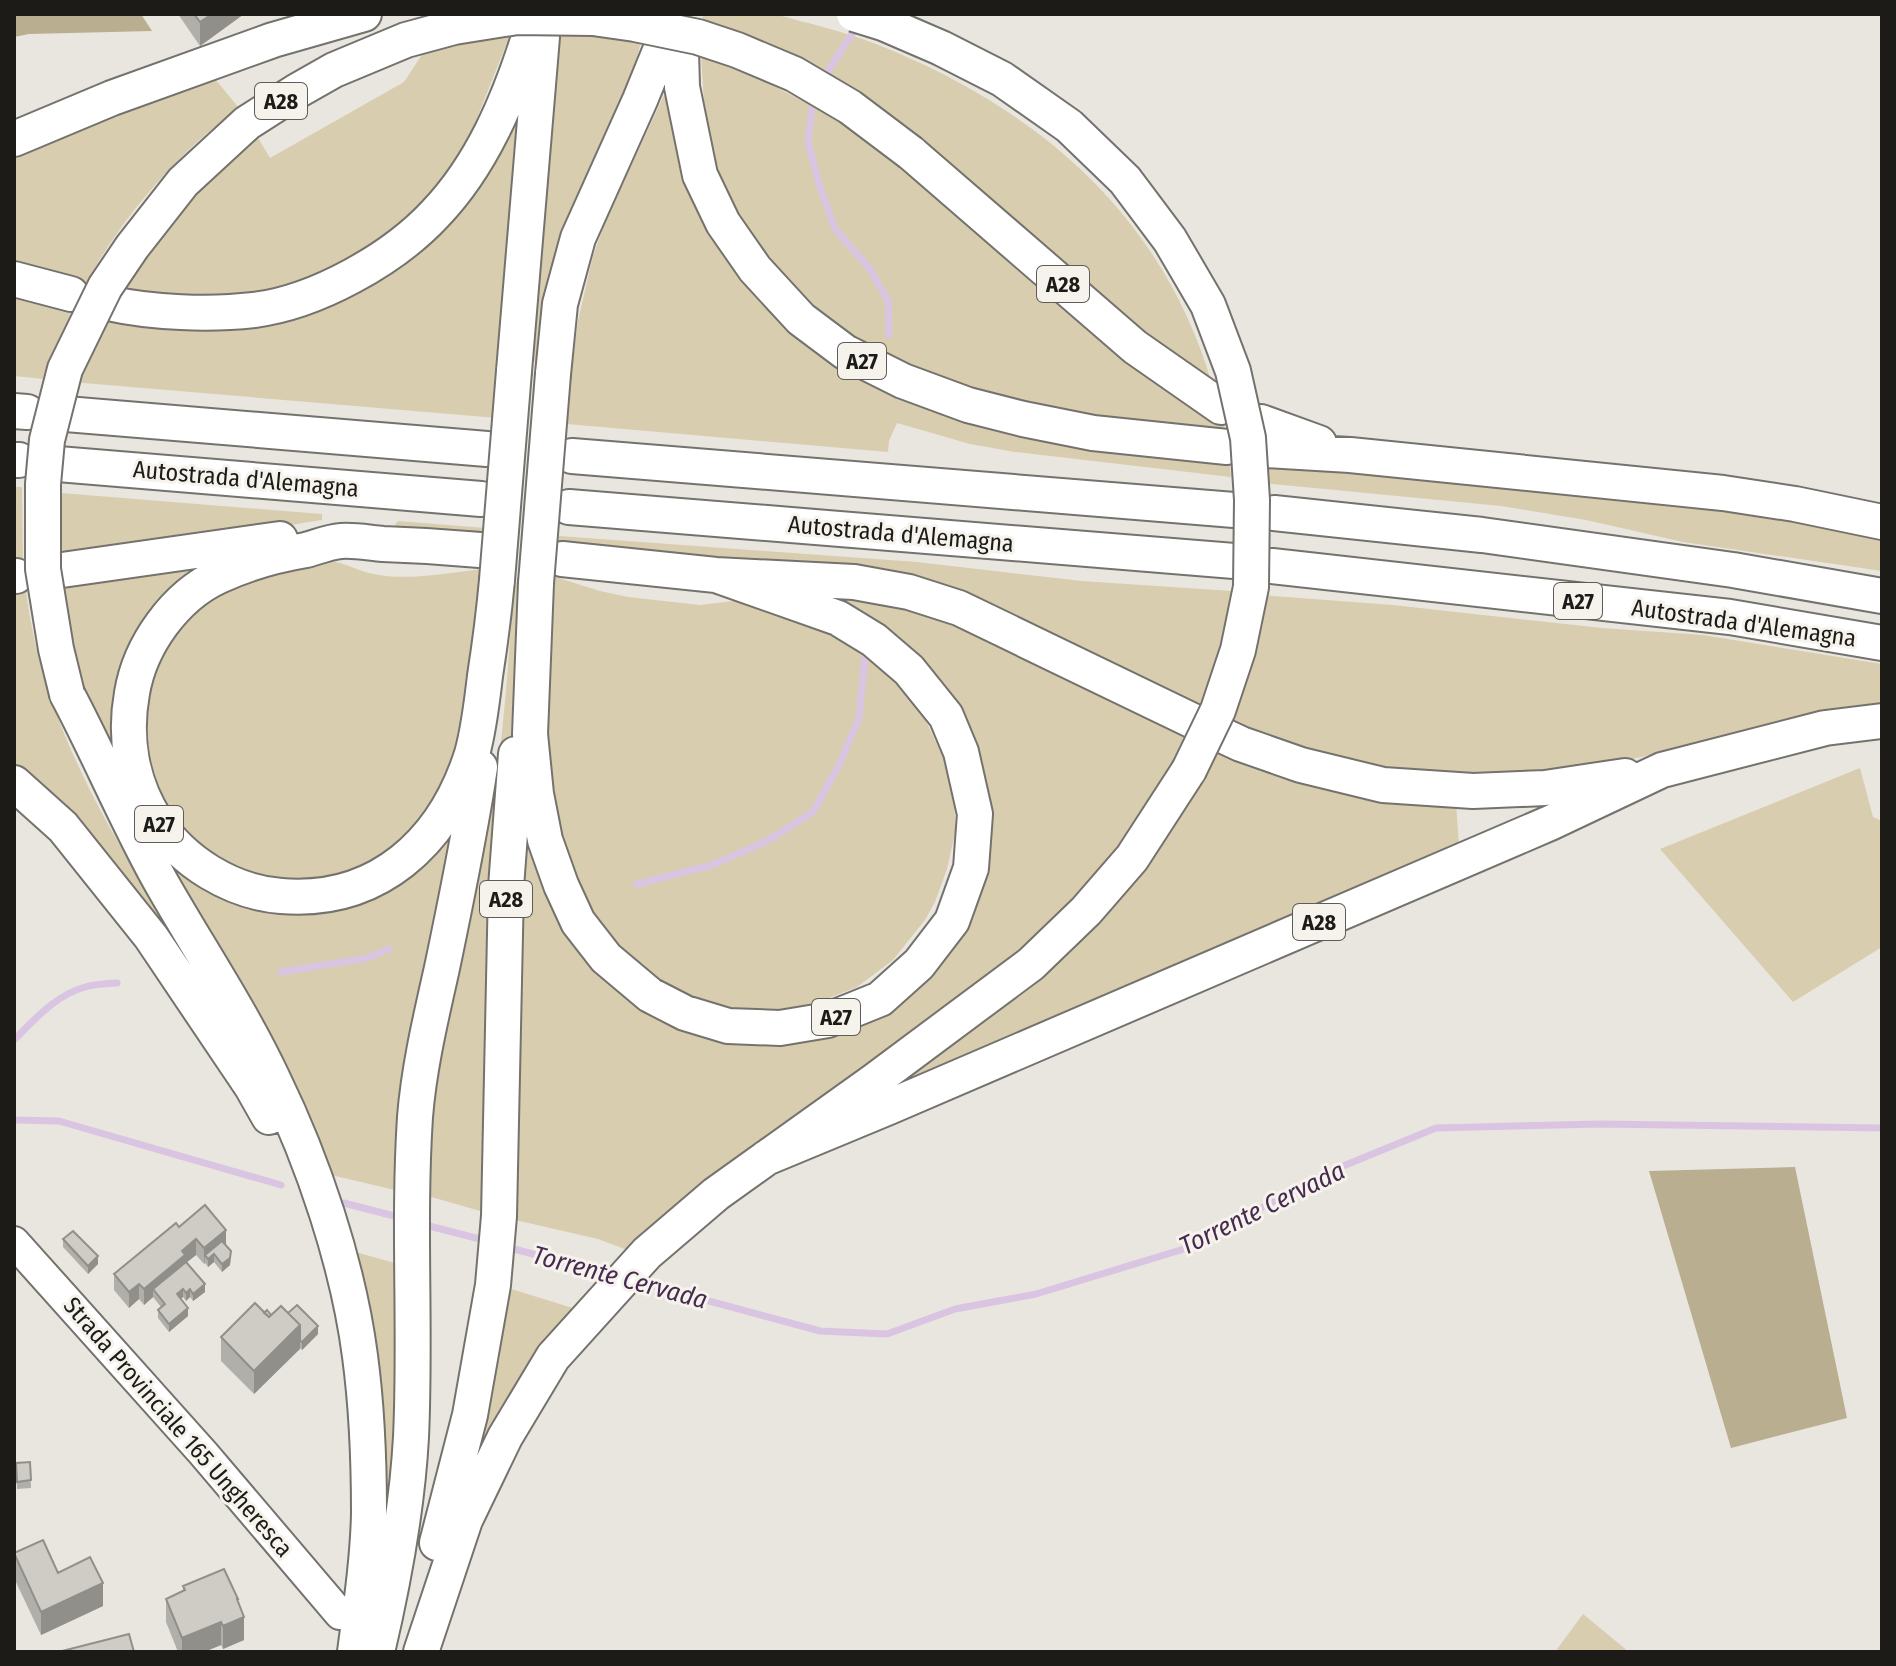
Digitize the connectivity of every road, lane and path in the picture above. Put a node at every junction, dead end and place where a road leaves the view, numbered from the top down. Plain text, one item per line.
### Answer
1 (364, 14) edge
2 (854, 14) edge
3 (14, 139) edge
4 (14, 279) edge
5 (71, 294) dead end
6 (108, 303) dead end
7 (1221, 407) dead end
8 (66, 414) dead end
9 (1264, 436) dead end
10 (1227, 447) dead end
11 (487, 449) dead end
12 (572, 456) dead end
13 (58, 464) dead end
14 (481, 499) dead end
15 (569, 507) dead end
16 (1234, 510) dead end
17 (1274, 513) dead end
18 (1882, 522) edge
19 (341, 541) junction
20 (480, 550) dead end
21 (562, 559) dead end
22 (1234, 561) dead end
23 (1272, 566) dead end
24 (55, 571) dead end
25 (716, 575) junction
26 (536, 583) junction
27 (496, 594) junction
28 (1882, 596) edge
29 (1882, 643) edge
30 (1193, 721) dead end
31 (1882, 721) edge
32 (1226, 737) dead end
33 (1662, 770) junction
34 (14, 783) edge
35 (766, 1158) junction
36 (302, 1162) junction
37 (14, 1242) edge
38 (340, 1614) dead end
39 (355, 1652) edge
40 (377, 1652) edge
41 (407, 1652) edge
42 (421, 1652) edge

1 - 3 highway, A28
2 - 35 highway, A28, bridge
4 - 5 highway
6 - 27 highway, bridge
7 - 36 highway, A28, bridge
8 - 11 highway, Autostrada d'Alemagna
9 - 18 highway
10 - 26 highway, A27, bridge
12 - 16 highway
13 - 14 highway, Autostrada d'Alemagna
15 - 22 highway, Autostrada d'Alemagna
17 - 28 highway, Autostrada d'Alemagna / A27
19 - 20 highway, A27
19 - 24 highway, A27
19 - 27 highway, A27
21 - 25 highway, A27
23 - 29 highway, Autostrada d'Alemagna / A27
25 - 26 highway, A27
25 - 30 highway, A27
26 - 41 highway, A28
27 - 40 highway, A28
31 - 33 highway, A28
32 - 33 highway
33 - 35 highway, A28
34 - 36 highway, A28
35 - 42 highway, A28
36 - 39 highway, A28
37 - 38 main road, Strada Provinciale 165 Ungheresca

